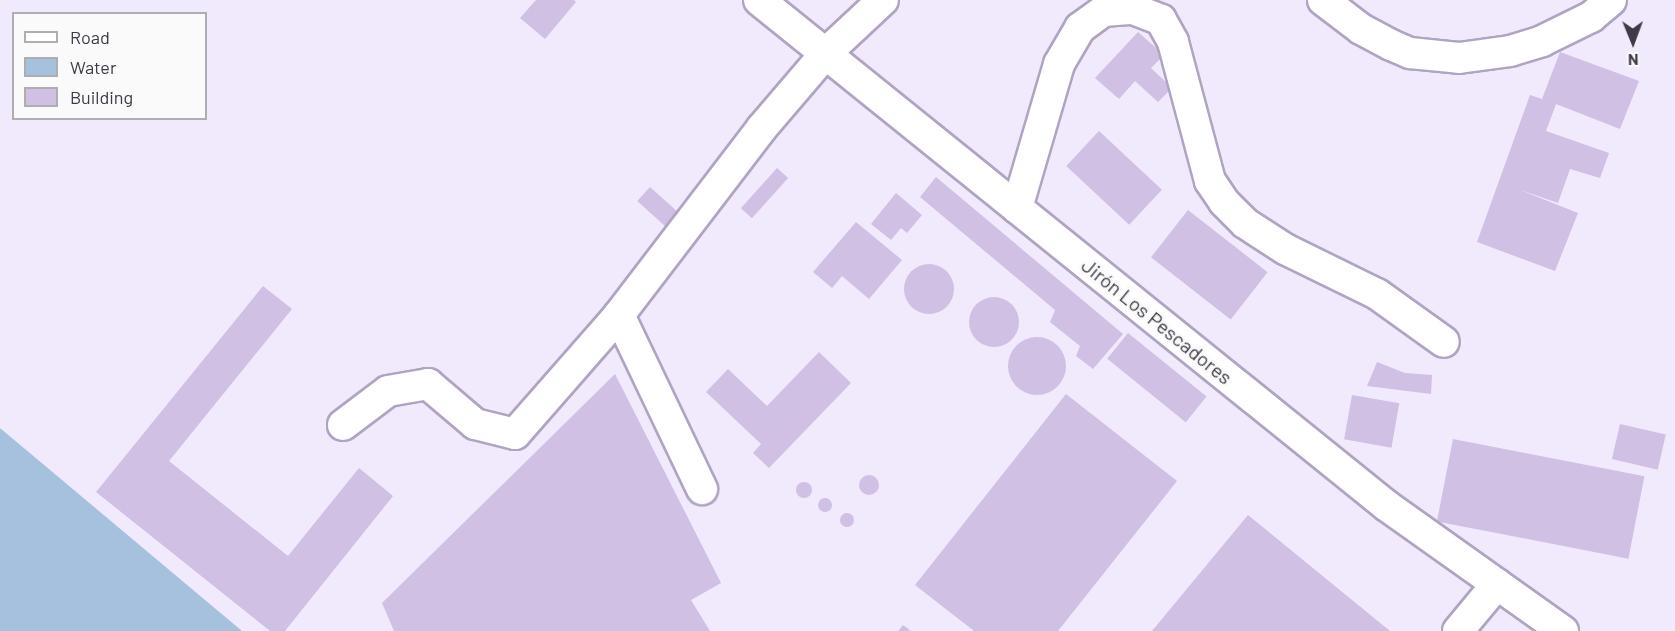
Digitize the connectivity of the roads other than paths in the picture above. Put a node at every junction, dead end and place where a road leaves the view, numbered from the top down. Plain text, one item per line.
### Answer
1 (759, 0) edge
2 (883, 0) edge
3 (1323, 0) edge
4 (1611, 0) edge
5 (825, 54) junction
6 (1017, 208) junction
7 (619, 315) junction
8 (1444, 342) dead end
9 (342, 425) dead end
10 (702, 489) dead end
11 (1497, 584) junction
12 (1458, 631) edge
13 (1563, 631) edge

1 - 5 street, Jirón Los Pescadores
2 - 5 street
3 - 4 street
5 - 6 street, Jirón Los Pescadores
5 - 7 street
6 - 8 street
6 - 11 street, Jirón Los Pescadores
7 - 9 street
7 - 10 street
11 - 12 street
11 - 13 street, Jirón Los Pescadores

